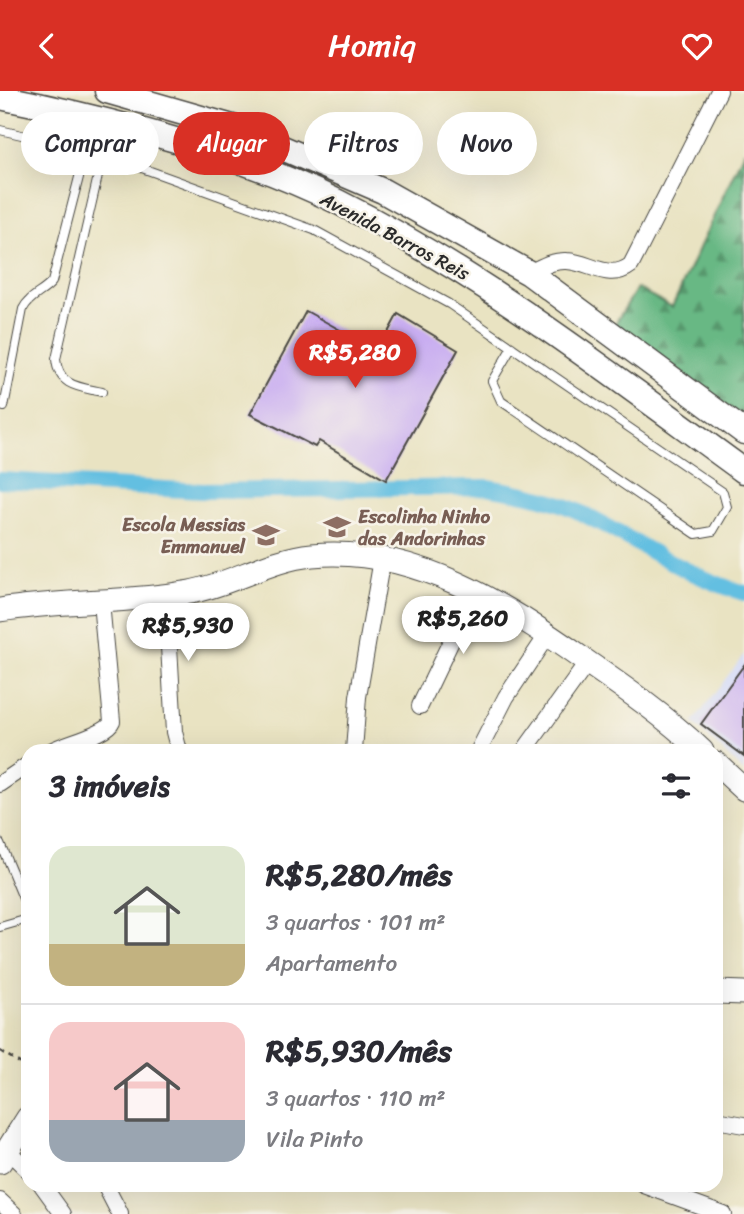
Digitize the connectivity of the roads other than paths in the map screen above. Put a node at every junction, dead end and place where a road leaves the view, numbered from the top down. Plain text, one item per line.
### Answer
1 (107, 91) edge
2 (719, 91) edge
3 (0, 97) edge
4 (0, 130) edge
5 (21, 135) edge
6 (159, 174) edge
7 (80, 175) edge
8 (98, 175) edge
9 (529, 273) junction
10 (512, 347) junction
11 (102, 392) dead end
12 (4, 407) dead end
13 (744, 432) edge
14 (744, 471) edge
15 (382, 559) junction
16 (475, 591) junction
17 (166, 595) junction
18 (101, 602) junction
19 (0, 610) edge
20 (548, 634) junction
21 (588, 662) junction
22 (420, 706) dead end
23 (69, 744) edge
24 (177, 744) edge
25 (355, 744) edge
26 (482, 744) edge
27 (529, 744) edge
28 (694, 744) edge
29 (21, 770) edge
30 (723, 770) edge
31 (0, 784) edge
32 (744, 789) edge
33 (0, 843) edge
34 (21, 893) edge
35 (21, 921) edge
36 (0, 927) edge
37 (723, 992) edge
38 (744, 993) edge
39 (723, 1121) edge
40 (744, 1125) edge
41 (21, 1126) edge
42 (5, 1145) edge
43 (21, 1162) edge
44 (47, 1192) edge
45 (109, 1192) edge
46 (663, 1192) edge
47 (0, 1201) edge
48 (14, 1214) edge
49 (63, 1214) edge
50 (120, 1214) edge
51 (723, 1214) edge

1 - 9 main road, Avenida Barros Reis
2 - 9 street
3 - 14 main road, Avenida Barros Reis
4 - 5 lane
6 - 10 lane
7 - 12 lane
8 - 11 lane
9 - 13 main road, Avenida Barros Reis
10 - 10 lane
15 - 16 street
15 - 17 street
15 - 25 street
16 - 20 street
16 - 22 street
17 - 18 street
17 - 24 street
18 - 19 street
18 - 23 street
20 - 21 street
20 - 26 street
21 - 27 street
21 - 28 street
29 - 31 street
30 - 32 street
33 - 34 lane
35 - 36 lane
37 - 38 street
39 - 40 street
41 - 42 street
42 - 43 street
44 - 49 street
45 - 50 street
46 - 51 street
47 - 48 street

